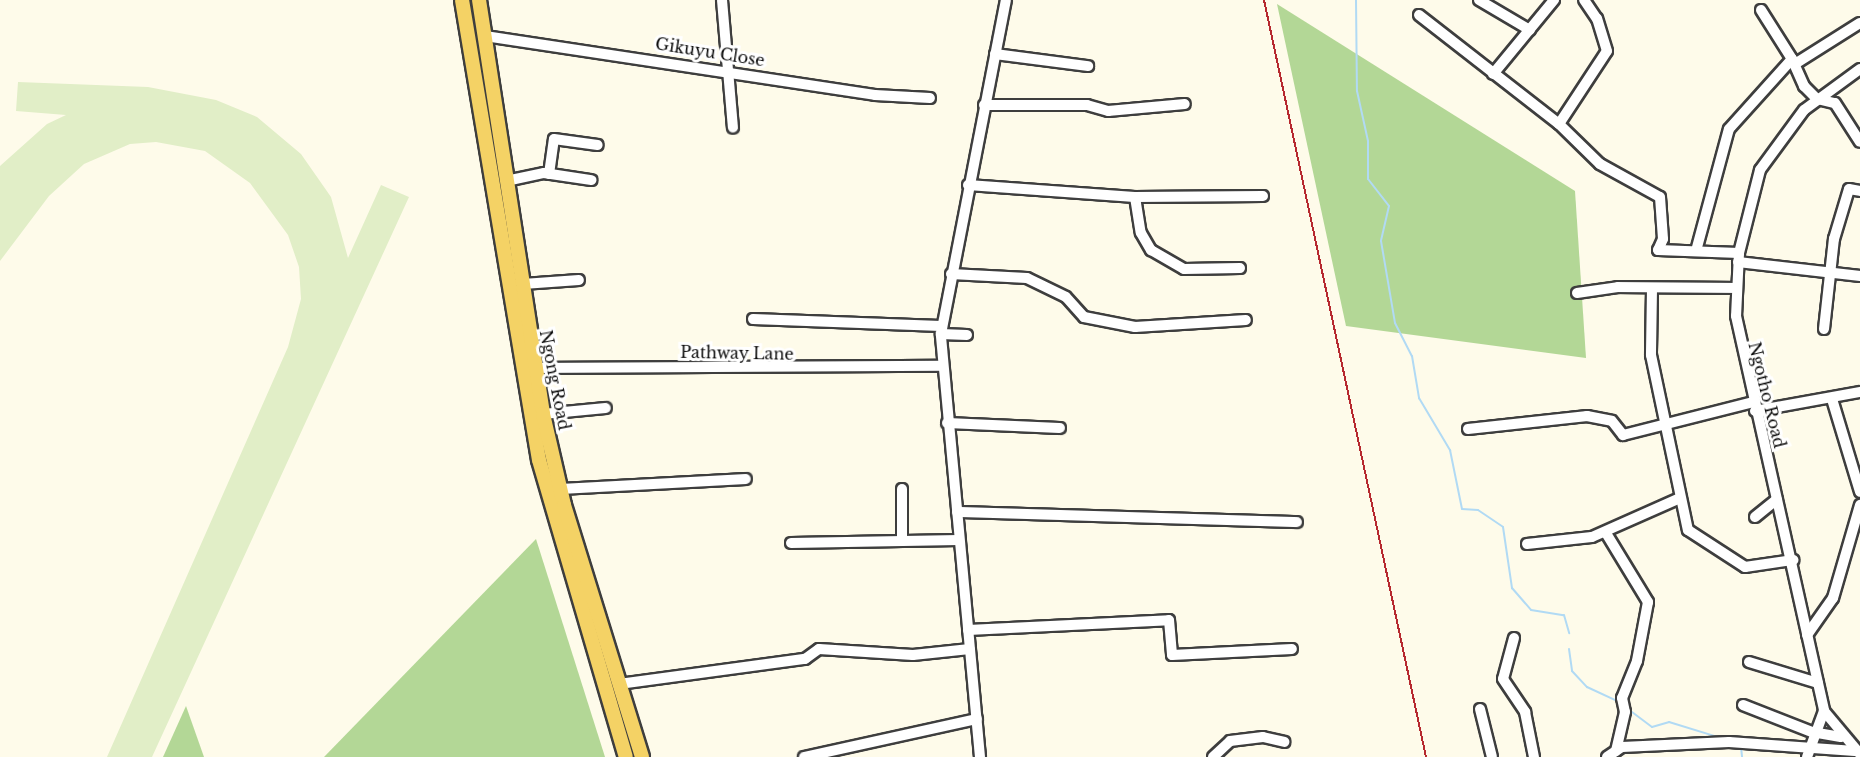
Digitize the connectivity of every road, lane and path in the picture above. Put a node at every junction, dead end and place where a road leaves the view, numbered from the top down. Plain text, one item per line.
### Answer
1 (462, 0) edge
2 (479, 0) edge
3 (722, 0) edge
4 (1006, 0) edge
5 (1479, 0) edge
6 (1554, 0) edge
7 (1584, 0) edge
8 (1761, 10) dead end
9 (1419, 15) dead end
10 (1860, 24) edge
11 (1530, 30) junction
12 (485, 36) junction
13 (995, 54) junction
14 (1795, 60) junction
15 (1088, 66) dead end
16 (1860, 69) edge
17 (730, 70) junction
18 (1493, 74) junction
19 (930, 98) dead end
20 (1817, 99) junction
21 (1185, 104) dead end
22 (984, 105) junction
23 (1559, 123) junction
24 (733, 128) dead end
25 (1860, 142) edge
26 (598, 145) dead end
27 (549, 174) junction
28 (591, 180) dead end
29 (506, 181) junction
30 (968, 185) junction
31 (1860, 191) edge
32 (1135, 196) junction
33 (1263, 196) dead end
34 (1696, 250) junction
35 (1739, 257) junction
36 (1240, 268) dead end
37 (1829, 273) junction
38 (951, 274) junction
39 (1860, 276) edge
40 (579, 280) dead end
41 (523, 284) junction
42 (1736, 288) junction
43 (1652, 289) junction
44 (1576, 293) dead end
45 (753, 319) dead end
46 (1246, 320) dead end
47 (1824, 329) dead end
48 (941, 330) junction
49 (967, 335) dead end
50 (940, 366) junction
51 (533, 368) junction
52 (1860, 392) edge
53 (1832, 399) junction
54 (1754, 406) junction
55 (606, 408) dead end
56 (543, 414) junction
57 (1666, 422) junction
58 (947, 423) junction
59 (1060, 428) dead end
60 (1468, 429) dead end
61 (746, 479) dead end
62 (561, 489) junction
63 (902, 489) dead end
64 (1860, 492) edge
65 (1680, 498) junction
66 (1777, 498) junction
67 (1860, 505) edge
68 (957, 512) junction
69 (1755, 517) dead end
70 (1297, 522) dead end
71 (1606, 532) junction
72 (959, 540) junction
73 (902, 542) junction
74 (790, 543) dead end
75 (1527, 544) dead end
76 (1793, 560) junction
77 (969, 630) junction
78 (1807, 635) junction
79 (1514, 638) dead end
80 (970, 649) junction
81 (1292, 649) dead end
82 (1749, 662) dead end
83 (1818, 683) junction
84 (619, 684) junction
85 (1743, 705) dead end
86 (1480, 709) dead end
87 (1824, 711) junction
88 (977, 719) junction
89 (1812, 732) junction
90 (1840, 737) junction
91 (1284, 742) dead end
92 (1808, 752) edge
93 (1857, 752) edge
94 (1618, 753) edge
95 (626, 757) edge
96 (642, 757) edge
97 (804, 757) edge
98 (980, 757) edge
99 (1213, 757) edge
100 (1492, 757) edge
101 (1534, 757) edge

1 - 95 main road, Ngong Road
2 - 12 main road, Ngong Road
3 - 17 street
4 - 13 street
5 - 11 street
6 - 11 street
7 - 23 street
8 - 14 street
9 - 18 street
10 - 14 street
11 - 18 street
12 - 17 street, Gikuyu Close
12 - 29 main road, Ngong Road
13 - 15 street
13 - 22 street
14 - 20 street
14 - 34 street
16 - 20 street, Ngotho Road
17 - 19 street, Gikuyu Close
17 - 24 street
18 - 23 street
20 - 25 street
20 - 35 street, Ngotho Road
21 - 22 street
22 - 30 street
23 - 34 street
26 - 27 street
27 - 28 street
27 - 29 street
29 - 41 main road, Ngong Road
30 - 32 street
30 - 38 street
31 - 37 street
32 - 33 street
32 - 36 street
34 - 35 street
35 - 37 street
35 - 42 street, Ngotho Road
37 - 39 street
37 - 47 street
38 - 46 street
38 - 48 street
40 - 41 street
41 - 51 main road, Ngong Road
42 - 43 street
42 - 54 street, Ngotho Road
43 - 44 street
43 - 57 street
45 - 48 street
48 - 49 street
48 - 50 street
50 - 51 street, Pathway Lane
50 - 58 street
51 - 56 main road, Ngong Road
52 - 53 street
53 - 54 street
53 - 64 street
54 - 57 street
54 - 66 street, Ngotho Road
55 - 56 street
56 - 62 main road, Ngong Road
57 - 60 street
57 - 65 street
58 - 59 street
58 - 68 street
61 - 62 street
62 - 84 main road, Ngong Road
63 - 73 street
65 - 71 street
65 - 76 street
66 - 69 street
66 - 76 street, Ngotho Road
67 - 78 street
68 - 70 street
68 - 72 street
71 - 75 street
71 - 94 street
72 - 73 street
72 - 77 street
73 - 74 street
76 - 78 street, Ngotho Road
77 - 80 street
77 - 81 street
78 - 83 street, Ngotho Road
79 - 101 street
80 - 84 street
80 - 88 street
82 - 83 street
83 - 87 street, Ngotho Road
84 - 96 main road, Ngong Road
85 - 89 street
86 - 100 street
87 - 89 street
87 - 90 street, Ngotho Road
88 - 97 street
88 - 98 street
89 - 90 street
89 - 92 street
90 - 93 street, Ngotho Road
91 - 99 street
92 - 93 street
92 - 94 street

